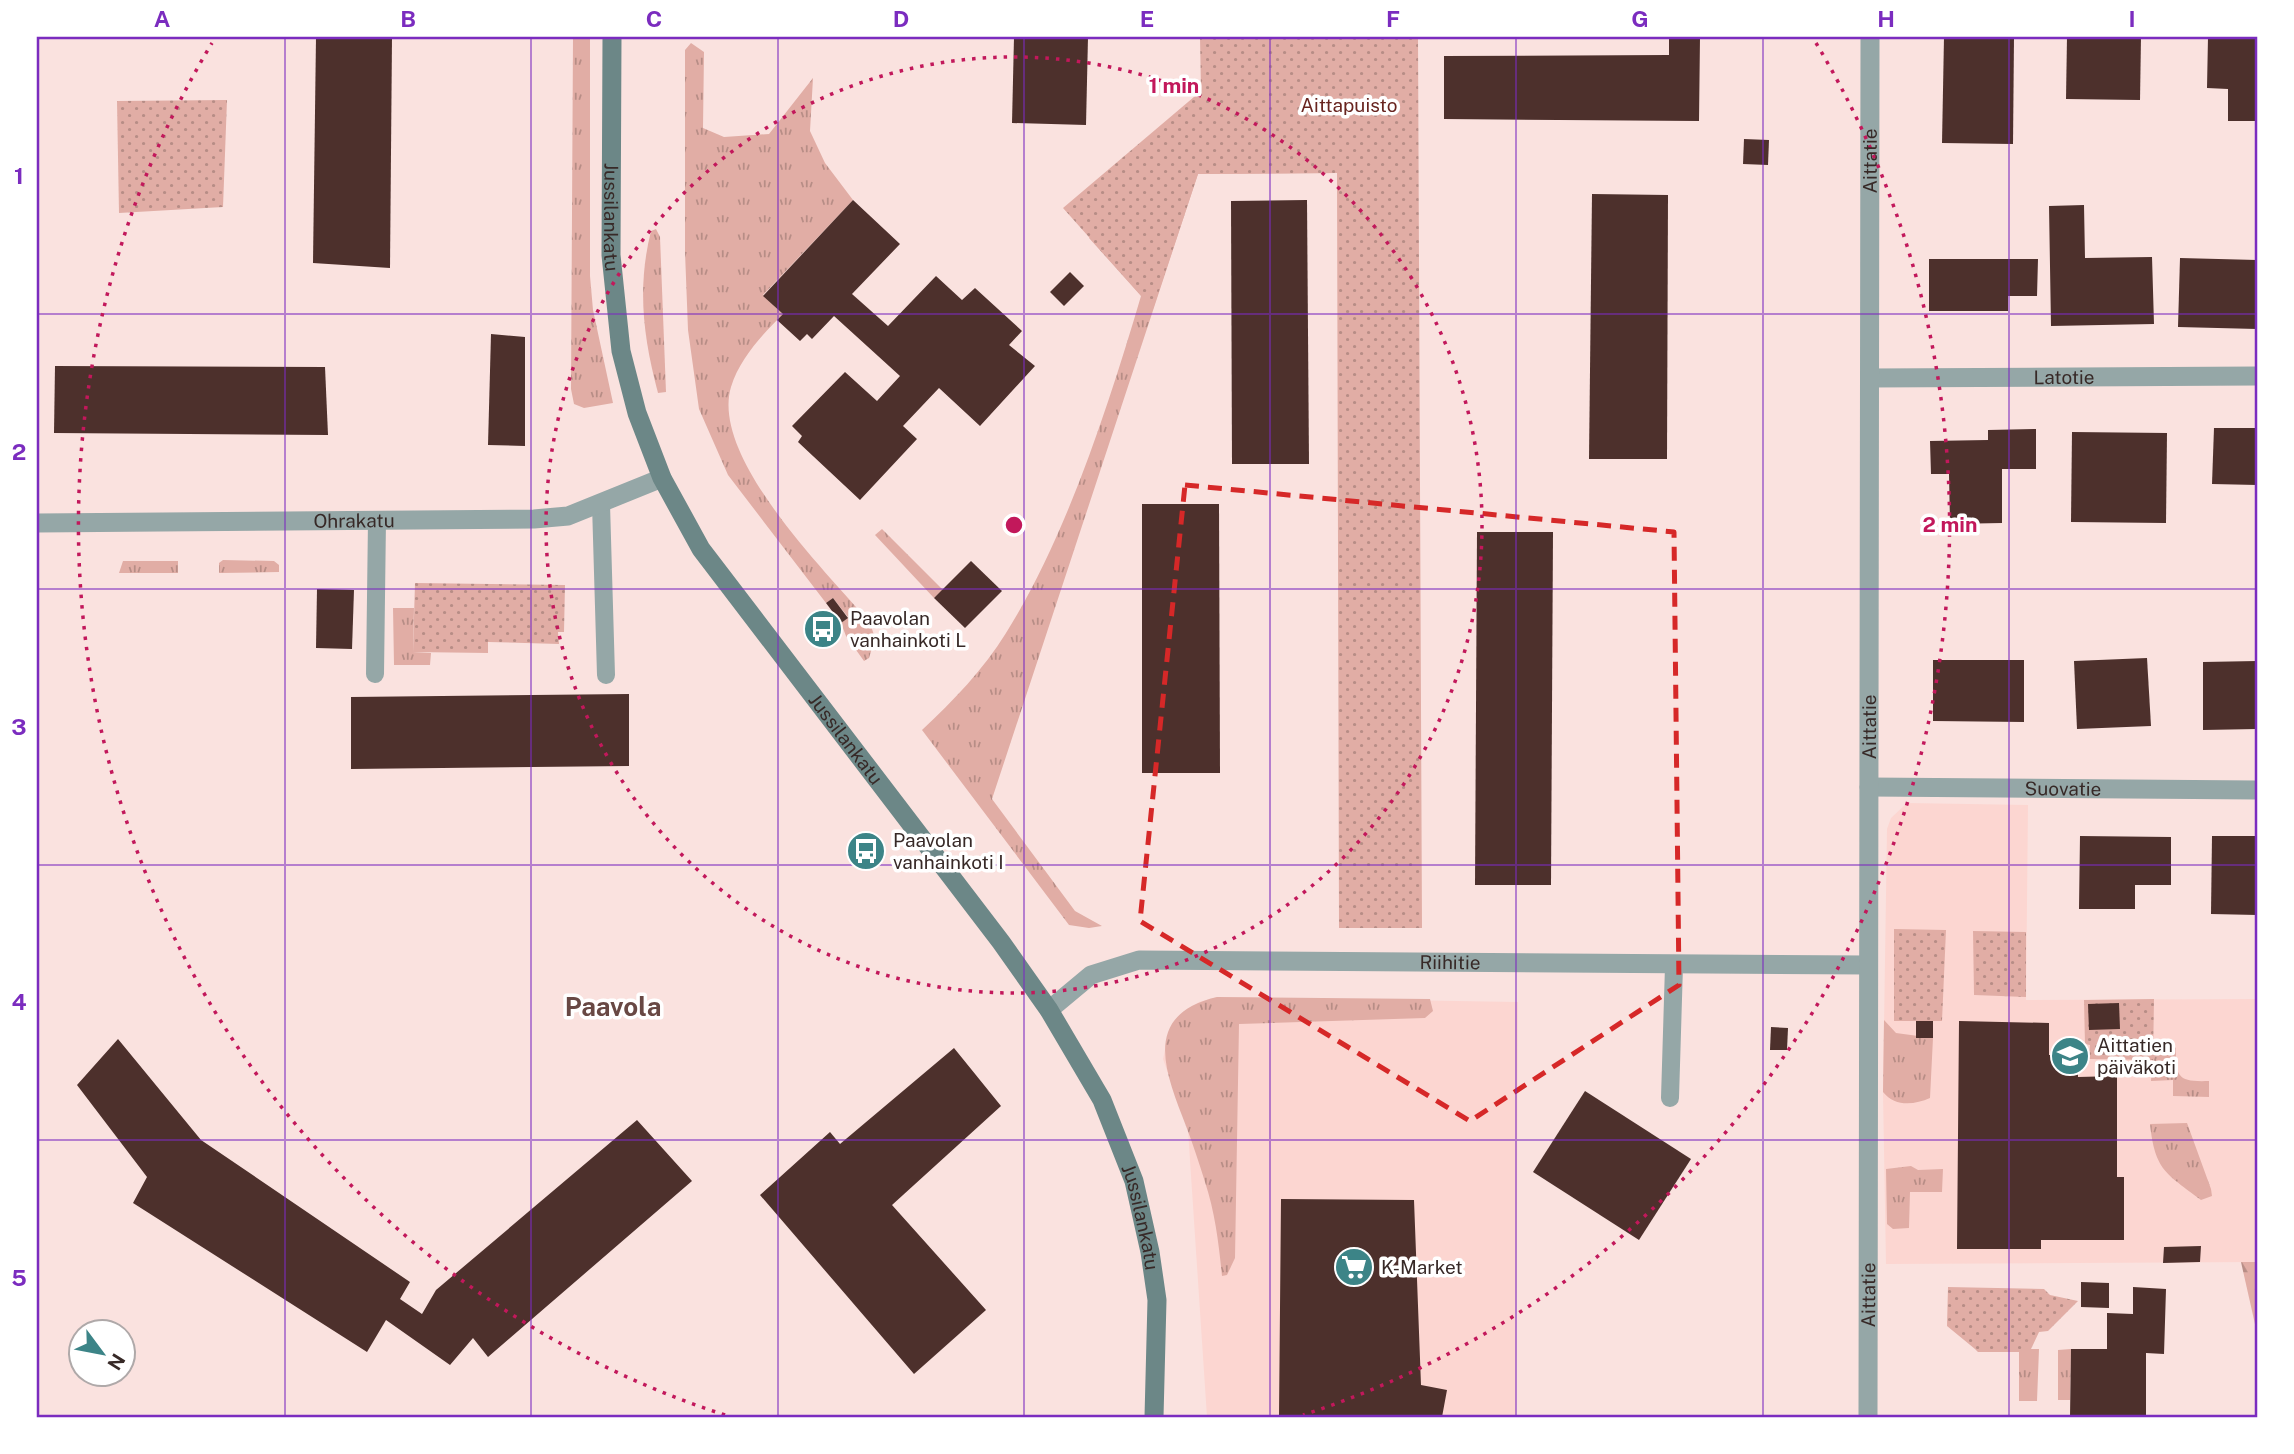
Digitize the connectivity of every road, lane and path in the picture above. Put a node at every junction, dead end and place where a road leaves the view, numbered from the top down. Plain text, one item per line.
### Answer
1 (612, 37) edge
2 (1870, 37) edge
3 (2257, 376) edge
4 (1870, 378) junction
5 (662, 478) junction
6 (601, 504) junction
7 (377, 520) junction
8 (37, 523) edge
9 (375, 674) dead end
10 (606, 675) dead end
11 (1869, 787) junction
12 (2257, 790) edge
13 (1867, 965) junction
14 (1674, 966) junction
15 (1049, 1010) junction
16 (1670, 1098) dead end
17 (1154, 1417) edge
18 (1868, 1417) edge

1 - 5 main road, Jussilankatu
2 - 4 street, Aittatie
3 - 4 street, Latotie
4 - 11 street, Aittatie
5 - 6 street, Ohrakatu
5 - 15 main road, Jussilankatu
6 - 7 street, Ohrakatu
6 - 10 lane
7 - 8 street, Ohrakatu
7 - 9 lane
11 - 12 street, Suovatie
11 - 13 street, Aittatie
13 - 14 street, Riihitie
13 - 18 street, Aittatie
14 - 15 street, Riihitie
14 - 16 lane
15 - 17 main road, Jussilankatu

